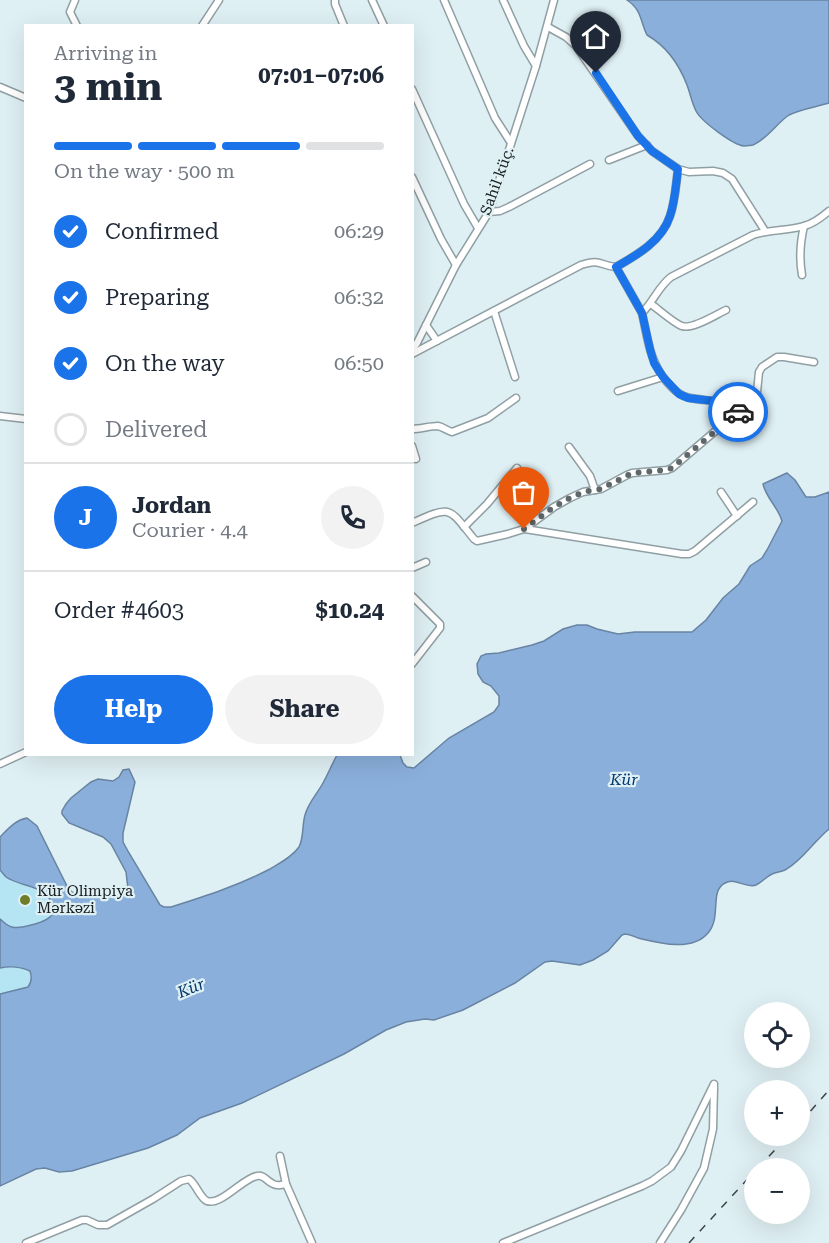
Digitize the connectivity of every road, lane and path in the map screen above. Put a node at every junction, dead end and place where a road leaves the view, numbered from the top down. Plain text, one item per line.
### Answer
1 (75, 0) edge
2 (219, 0) edge
3 (335, 0) edge
4 (372, 0) edge
5 (444, 0) edge
6 (503, 0) edge
7 (555, 0) edge
8 (76, 24) edge
9 (203, 24) edge
10 (343, 24) edge
11 (383, 24) edge
12 (548, 27) junction
13 (536, 66) junction
14 (0, 87) edge
15 (414, 93) edge
16 (24, 97) edge
17 (511, 143) junction
18 (647, 145) junction
19 (609, 160) dead end
20 (590, 164) dead end
21 (678, 169) junction
22 (414, 181) edge
23 (829, 211) edge
24 (489, 212) junction
25 (804, 226) junction
26 (478, 228) junction
27 (765, 231) junction
28 (456, 265) junction
29 (616, 267) junction
30 (802, 275) dead end
31 (651, 304) junction
32 (726, 310) dead end
33 (494, 311) junction
34 (642, 313) junction
35 (426, 325) junction
36 (437, 341) junction
37 (414, 348) edge
38 (414, 351) edge
39 (814, 362) dead end
40 (663, 377) junction
41 (515, 378) dead end
42 (618, 391) dead end
43 (516, 398) dead end
44 (739, 411) junction
45 (0, 416) edge
46 (24, 419) edge
47 (414, 429) edge
48 (569, 447) dead end
49 (414, 452) edge
50 (416, 459) dead end
51 (517, 468) dead end
52 (595, 490) junction
53 (721, 492) dead end
54 (753, 502) dead end
55 (737, 516) junction
56 (414, 522) edge
57 (464, 527) junction
58 (525, 529) junction
59 (426, 562) dead end
60 (414, 567) edge
61 (414, 598) edge
62 (414, 662) edge
63 (24, 753) edge
64 (0, 764) edge
65 (280, 1156) dead end
66 (286, 1184) junction
67 (26, 1243) edge
68 (312, 1243) edge
69 (503, 1243) edge
70 (660, 1243) edge

1 - 8 street
2 - 9 street
3 - 10 street
4 - 11 street
5 - 17 street
6 - 13 street
7 - 12 street, Sahil küç.
12 - 13 street, Sahil küç.
12 - 18 street
13 - 17 street, Sahil küç.
14 - 16 street
15 - 26 street
17 - 24 street, Sahil küç.
18 - 19 street
18 - 21 street
20 - 24 street
21 - 27 street
21 - 29 street
22 - 28 street
23 - 25 street
24 - 26 street, Sahil küç.
25 - 27 street
25 - 30 street
26 - 28 street, Sahil küç.
27 - 31 street
28 - 35 street, Sahil küç.
29 - 33 street, Sahil küç.
29 - 34 street
31 - 32 street
31 - 34 street
33 - 36 street, Sahil küç.
33 - 41 street
34 - 40 street
35 - 36 street
35 - 37 street, Sahil küç.
36 - 38 street, Sahil küç.
39 - 44 street
40 - 42 street
40 - 44 street
43 - 47 street
44 - 52 street
45 - 46 street
48 - 52 street
49 - 50 street
51 - 57 street
52 - 58 street
53 - 55 street
54 - 55 street
55 - 58 street
56 - 57 street
57 - 58 street
59 - 60 street
61 - 62 street
63 - 64 street
65 - 66 street
66 - 67 street
66 - 68 street
69 - 70 street

